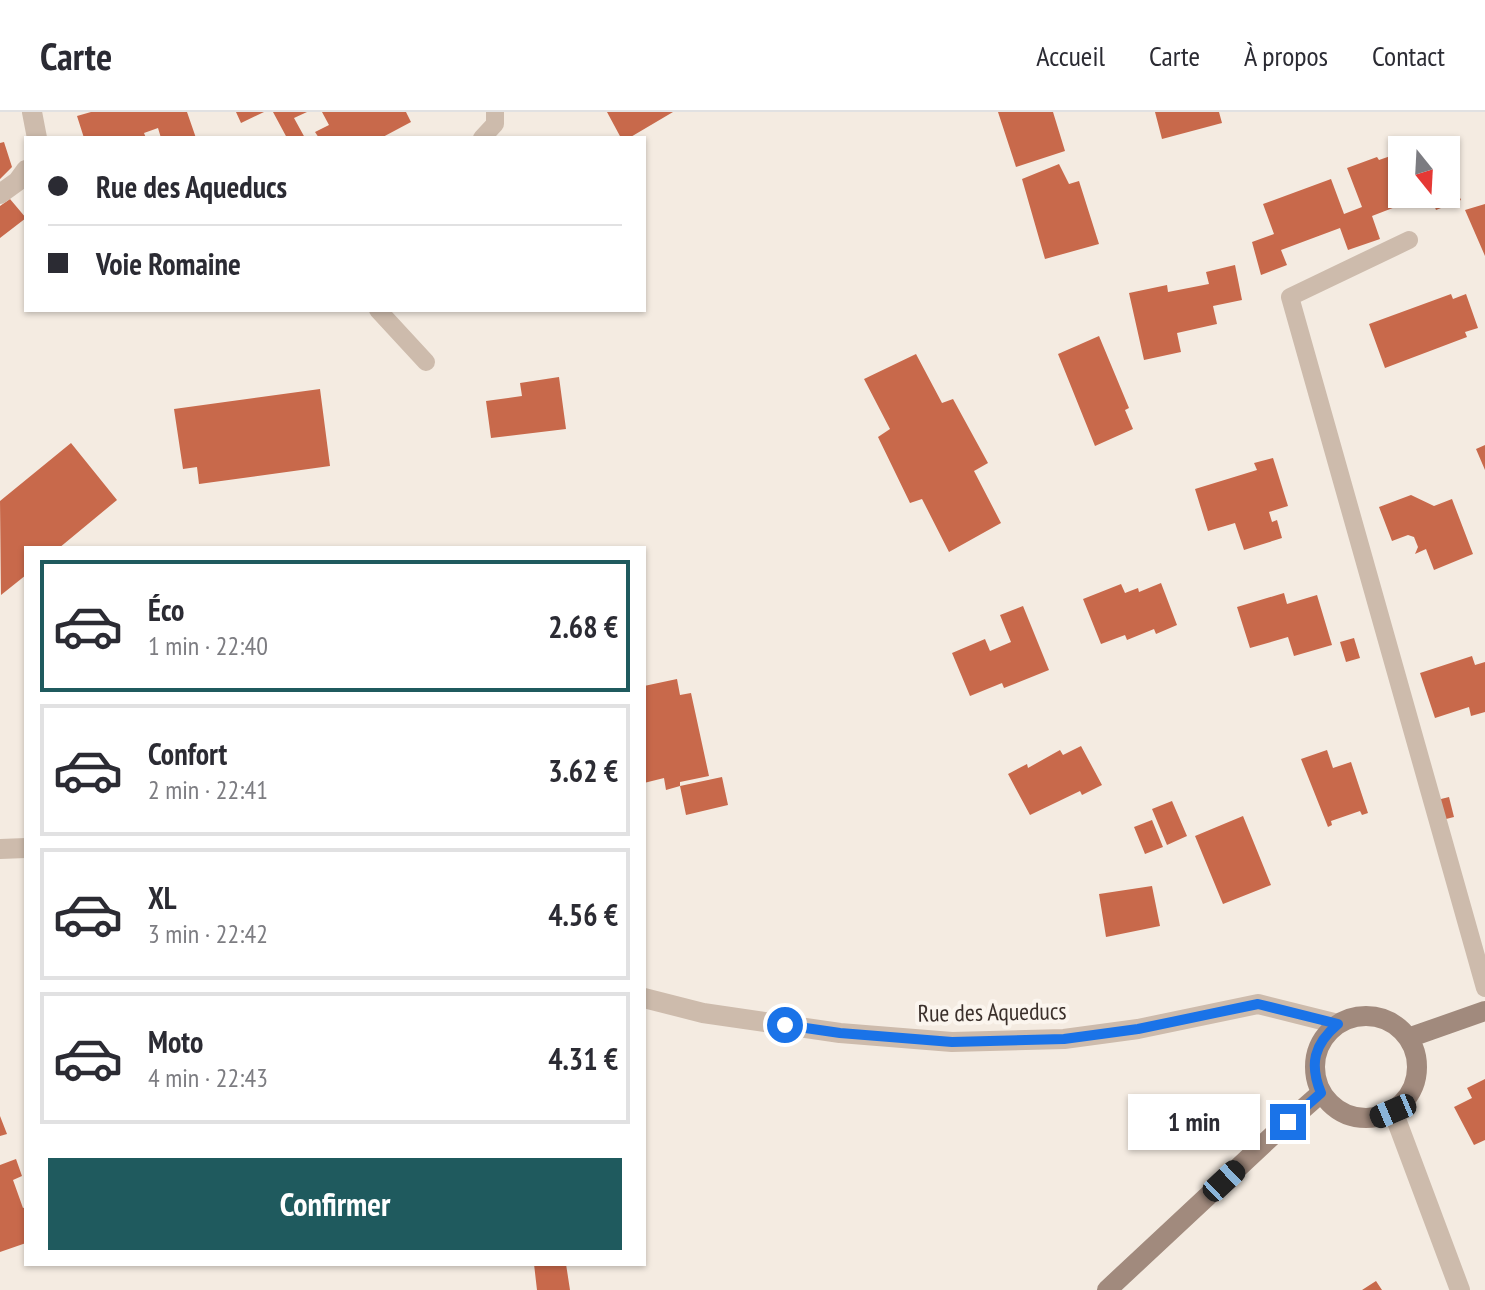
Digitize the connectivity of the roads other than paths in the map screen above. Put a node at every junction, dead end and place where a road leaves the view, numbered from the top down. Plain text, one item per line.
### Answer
1 (32, 112) edge
2 (495, 112) edge
3 (37, 136) edge
4 (484, 136) edge
5 (24, 173) edge
6 (0, 194) edge
7 (1409, 240) dead end
8 (380, 312) edge
9 (426, 362) dead end
10 (24, 848) edge
11 (0, 849) edge
12 (1485, 988) edge
13 (646, 999) edge
14 (1485, 1011) edge
15 (1338, 1024) junction
16 (1408, 1038) junction
17 (1321, 1093) junction
18 (1393, 1111) junction
19 (1107, 1290) edge
20 (1460, 1290) edge

1 - 3 street
2 - 4 lane
5 - 6 street
7 - 12 lane
8 - 9 lane
10 - 11 street
13 - 15 street, Rue des Aqueducs
14 - 16 street
15 - 16 street
15 - 17 street
16 - 18 street
17 - 18 street
17 - 19 street
18 - 20 street

